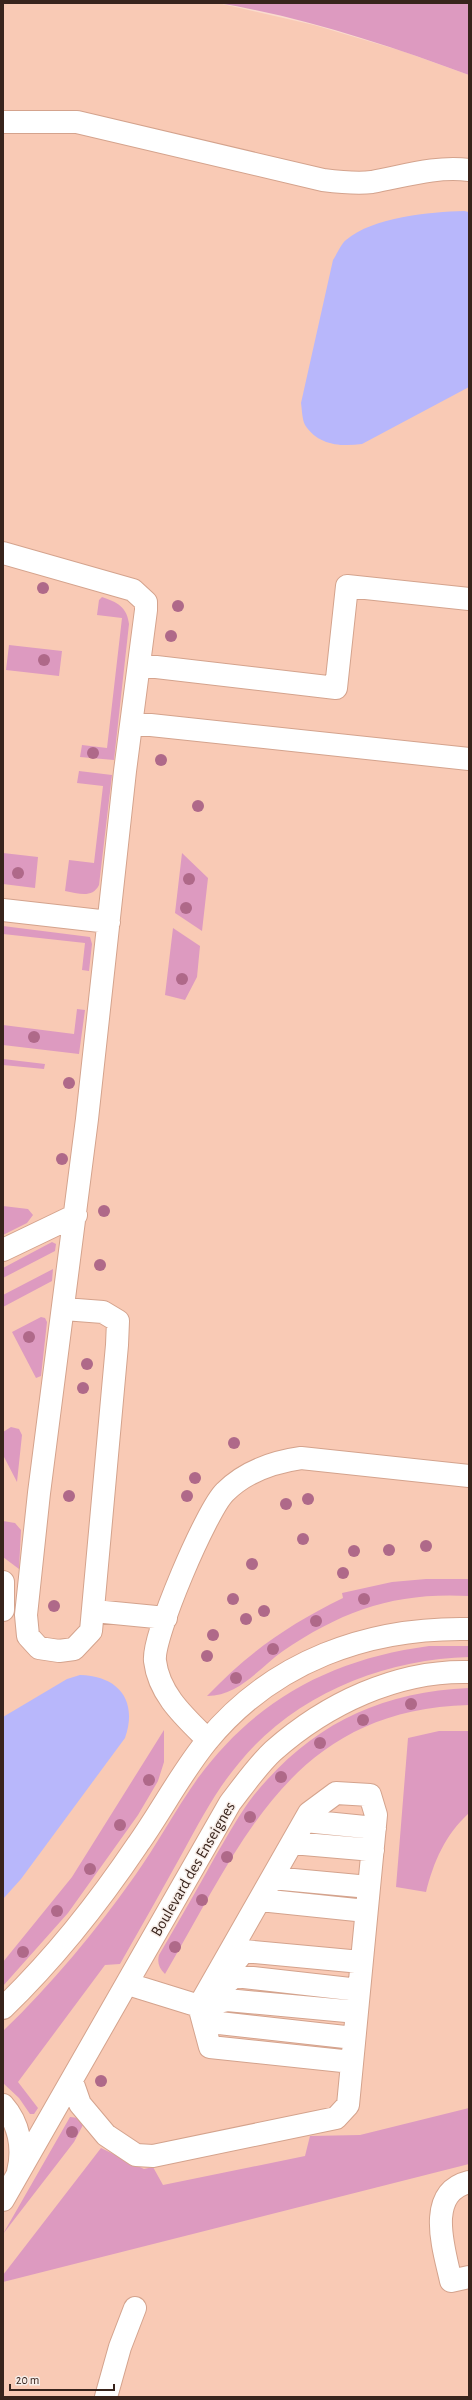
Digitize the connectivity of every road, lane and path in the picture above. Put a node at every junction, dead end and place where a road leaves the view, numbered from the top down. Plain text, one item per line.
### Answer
1 (3, 122) edge
2 (469, 170) edge
3 (3, 553) edge
4 (469, 599) edge
5 (139, 665) junction
6 (132, 723) junction
7 (469, 760) edge
8 (3, 910) edge
9 (109, 922) junction
10 (76, 1215) junction
11 (3, 1250) edge
12 (64, 1309) junction
13 (469, 1476) edge
14 (3, 1582) edge
15 (3, 1610) edge
16 (94, 1611) junction
17 (166, 1618) junction
18 (469, 1629) edge
19 (469, 1672) edge
20 (208, 1740) junction
21 (305, 1821) junction
22 (375, 1828) junction
23 (292, 1843) junction
24 (373, 1850) junction
25 (272, 1878) junction
26 (369, 1886) junction
27 (260, 1900) junction
28 (366, 1911) junction
29 (362, 1962) junction
30 (128, 1984) junction
31 (359, 1990) junction
32 (199, 2006) junction
33 (3, 2008) edge
34 (356, 2012) junction
35 (354, 2038) junction
36 (352, 2062) junction
37 (72, 2081) junction
38 (3, 2105) edge
39 (16, 2180) junction
40 (469, 2182) edge
41 (3, 2200) edge
42 (469, 2277) edge
43 (135, 2308) dead end
44 (106, 2397) edge

1 - 2 street
3 - 5 street
4 - 5 street
5 - 6 street
6 - 7 street
6 - 9 street
8 - 9 street
9 - 10 street
10 - 11 street
10 - 12 street
12 - 16 street
12 - 16 street
13 - 17 street
14 - 15 street
16 - 17 street
17 - 20 street
18 - 20 street
19 - 30 street, Boulevard des Enseignes
20 - 33 street
21 - 22 street
21 - 22 street
21 - 23 street
22 - 24 street
23 - 24 street
23 - 25 street
24 - 26 street
25 - 26 street
25 - 27 street
26 - 28 street
27 - 28 street
27 - 32 street
28 - 29 street
29 - 31 street
29 - 32 street
30 - 32 street
30 - 37 street, Boulevard des Enseignes
31 - 32 street
31 - 34 street
32 - 34 street
32 - 35 street
32 - 36 street
34 - 35 street
35 - 36 street
36 - 37 street
37 - 39 street, Boulevard des Enseignes
38 - 39 street, Boulevard des Enseignes
39 - 41 street, Boulevard des Enseignes
40 - 42 street
43 - 44 street

